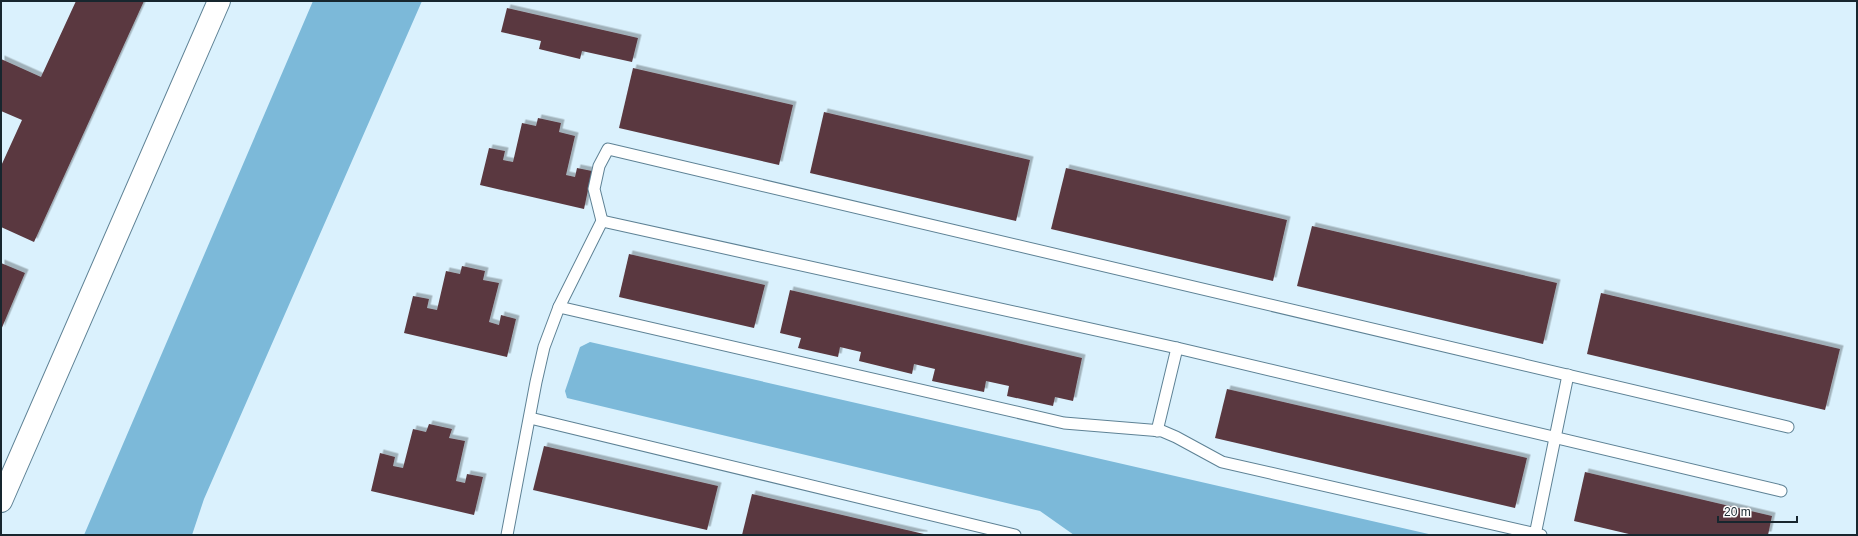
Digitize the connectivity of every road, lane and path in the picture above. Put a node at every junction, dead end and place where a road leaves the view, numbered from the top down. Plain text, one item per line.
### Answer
1 (219, 1) edge
2 (602, 220) junction
3 (559, 307) junction
4 (1177, 348) junction
5 (1568, 375) junction
6 (530, 418) junction
7 (1788, 427) dead end
8 (1157, 431) junction
9 (1555, 438) junction
10 (1781, 491) dead end
11 (1, 501) edge
12 (507, 535) edge
13 (1015, 535) edge
14 (1537, 535) edge

1 - 11 street
2 - 3 lane
2 - 4 lane
2 - 5 lane
3 - 6 lane
3 - 8 lane
4 - 8 lane
4 - 9 lane
5 - 7 lane
5 - 9 lane
6 - 12 lane
6 - 13 lane
8 - 14 lane
9 - 10 lane
9 - 14 lane

